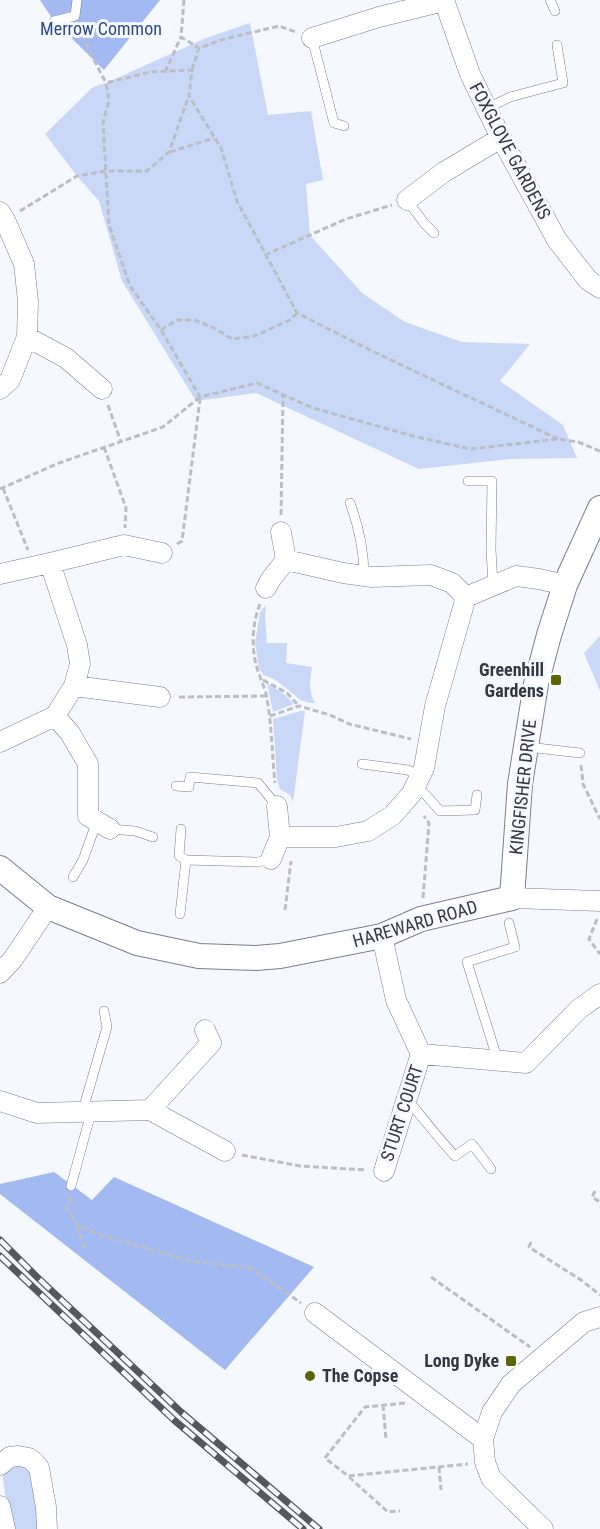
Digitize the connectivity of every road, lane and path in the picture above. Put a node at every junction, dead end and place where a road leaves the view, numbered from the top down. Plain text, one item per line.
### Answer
1 (77, 0) edge
2 (184, 0) edge
3 (444, 0) edge
4 (550, 0) edge
5 (555, 11) dead end
6 (75, 16) junction
7 (54, 21) dead end
8 (181, 37) junction
9 (312, 38) junction
10 (557, 45) dead end
11 (199, 48) junction
12 (192, 70) junction
13 (165, 72) junction
14 (106, 83) junction
15 (189, 96) junction
16 (486, 109) junction
17 (344, 126) dead end
18 (214, 138) junction
19 (501, 138) junction
20 (169, 152) junction
21 (106, 171) junction
22 (407, 200) junction
23 (3, 216) edge
24 (434, 233) dead end
25 (265, 255) junction
26 (600, 288) edge
27 (297, 313) junction
28 (161, 330) junction
29 (27, 337) junction
30 (0, 389) edge
31 (102, 389) joint
32 (283, 395) junction
33 (200, 397) junction
34 (558, 439) junction
35 (121, 442) junction
36 (104, 447) junction
37 (600, 451) edge
38 (468, 481) dead end
39 (1, 489) edge
40 (350, 503) dead end
41 (600, 508) edge
42 (281, 532) joint
43 (124, 545) junction
44 (162, 553) joint
45 (286, 560) junction
46 (42, 565) junction
47 (0, 574) edge
48 (364, 576) junction
49 (493, 585) junction
50 (565, 585) junction
51 (266, 588) joint
52 (466, 597) junction
53 (261, 679) junction
54 (74, 686) junction
55 (267, 696) junction
56 (160, 697) joint
57 (300, 706) junction
58 (55, 716) junction
59 (270, 716) junction
60 (0, 742) edge
61 (429, 743) junction
62 (526, 747) junction
63 (580, 753) joint
64 (362, 765) dead end
65 (415, 785) junction
66 (176, 786) dead end
67 (477, 795) dead end
68 (277, 806) junction
69 (600, 819) edge
70 (92, 820) junction
71 (181, 829) dead end
72 (153, 837) dead end
73 (287, 837) junction
74 (271, 859) joint
75 (186, 860) junction
76 (0, 868) edge
77 (73, 877) dead end
78 (512, 898) junction
79 (600, 901) edge
80 (48, 906) junction
81 (285, 910) dead end
82 (600, 912) edge
83 (180, 914) dead end
84 (421, 919) junction
85 (509, 924) dead end
86 (382, 936) junction
87 (600, 954) edge
88 (0, 973) edge
89 (600, 994) edge
90 (104, 1011) dead end
91 (205, 1030) dead end
92 (421, 1054) junction
93 (498, 1061) junction
94 (407, 1099) junction
95 (0, 1101) edge
96 (150, 1110) junction
97 (86, 1113) junction
98 (225, 1151) joint
99 (491, 1169) dead end
100 (384, 1171) joint
101 (71, 1186) joint
102 (594, 1191) dead end
103 (600, 1202) edge
104 (77, 1225) junction
105 (531, 1242) dead end
106 (85, 1250) dead end
107 (431, 1277) dead end
108 (600, 1295) edge
109 (315, 1313) joint
110 (600, 1318) edge
111 (543, 1357) junction
112 (431, 1400) junction
113 (384, 1405) junction
114 (386, 1439) dead end
115 (483, 1439) junction
116 (485, 1462) junction
117 (0, 1465) edge
118 (440, 1467) junction
119 (348, 1476) junction
120 (441, 1490) dead end
121 (0, 1506) edge
122 (400, 1511) dead end
123 (5, 1529) edge
124 (47, 1529) edge
125 (543, 1529) edge

1 - 6 lane
2 - 8 path
3 - 9 street
3 - 16 street, FOXGLOVE GARDENS
4 - 5 lane
6 - 7 lane
6 - 14 path
8 - 11 path
8 - 13 path
9 - 11 path
9 - 17 lane
10 - 16 lane
11 - 12 path
12 - 13 path
12 - 15 path
13 - 14 path
14 - 21 path
15 - 18 path
15 - 20 path
16 - 19 street, FOXGLOVE GARDENS
18 - 20 path
18 - 25 path
19 - 22 street
19 - 26 street, FOXGLOVE GARDENS
20 - 21 path
21 - 23 path
21 - 28 path
22 - 24 lane
22 - 25 path
23 - 29 street
25 - 27 path
27 - 28 path
27 - 34 path
28 - 33 path
29 - 30 street
29 - 31 street
31 - 35 path
32 - 33 path
32 - 34 path
32 - 42 path
33 - 35 path
33 - 44 path
34 - 37 path
35 - 36 path
36 - 39 path
36 - 43 path
38 - 49 lane
39 - 46 path
40 - 48 lane
41 - 50 street, KINGFISHER DRIVE
42 - 45 street
43 - 44 street
43 - 46 street
45 - 48 street
45 - 51 street
46 - 47 street
46 - 54 street
48 - 52 street
49 - 50 street
49 - 52 street
50 - 62 street, KINGFISHER DRIVE
51 - 53 path
52 - 61 street
53 - 55 path
53 - 57 path
54 - 56 street
54 - 58 street
55 - 56 path
55 - 59 path
57 - 59 path
57 - 61 path
58 - 60 street
58 - 70 street
59 - 68 path
61 - 65 street
62 - 63 lane
62 - 78 street, KINGFISHER DRIVE
63 - 69 path
64 - 65 lane
65 - 67 lane
65 - 73 street
65 - 84 path
66 - 68 lane
68 - 73 street
70 - 72 lane
70 - 77 lane
71 - 75 lane
73 - 74 street
73 - 81 path
74 - 75 lane
75 - 83 lane
76 - 80 street, HAREWARD ROAD
78 - 79 street, HAREWARD ROAD
78 - 84 street, HAREWARD ROAD
80 - 86 street, HAREWARD ROAD
80 - 88 street
82 - 87 path
84 - 86 street, HAREWARD ROAD
85 - 93 lane
86 - 92 street
89 - 93 street
90 - 97 lane
91 - 96 street
92 - 93 street
92 - 94 street, STURT COURT
94 - 99 lane
94 - 100 street, STURT COURT
95 - 97 street
96 - 97 street
96 - 98 street
97 - 101 lane
98 - 100 path
101 - 104 path
102 - 103 path
104 - 106 path
104 - 109 path
105 - 108 path
107 - 111 path
109 - 112 street
110 - 111 street
111 - 115 street
112 - 113 path
112 - 115 street
113 - 114 path
113 - 119 path
115 - 116 street
116 - 118 path
116 - 125 street
117 - 124 street
118 - 119 path
118 - 120 path
119 - 122 path
121 - 123 street

